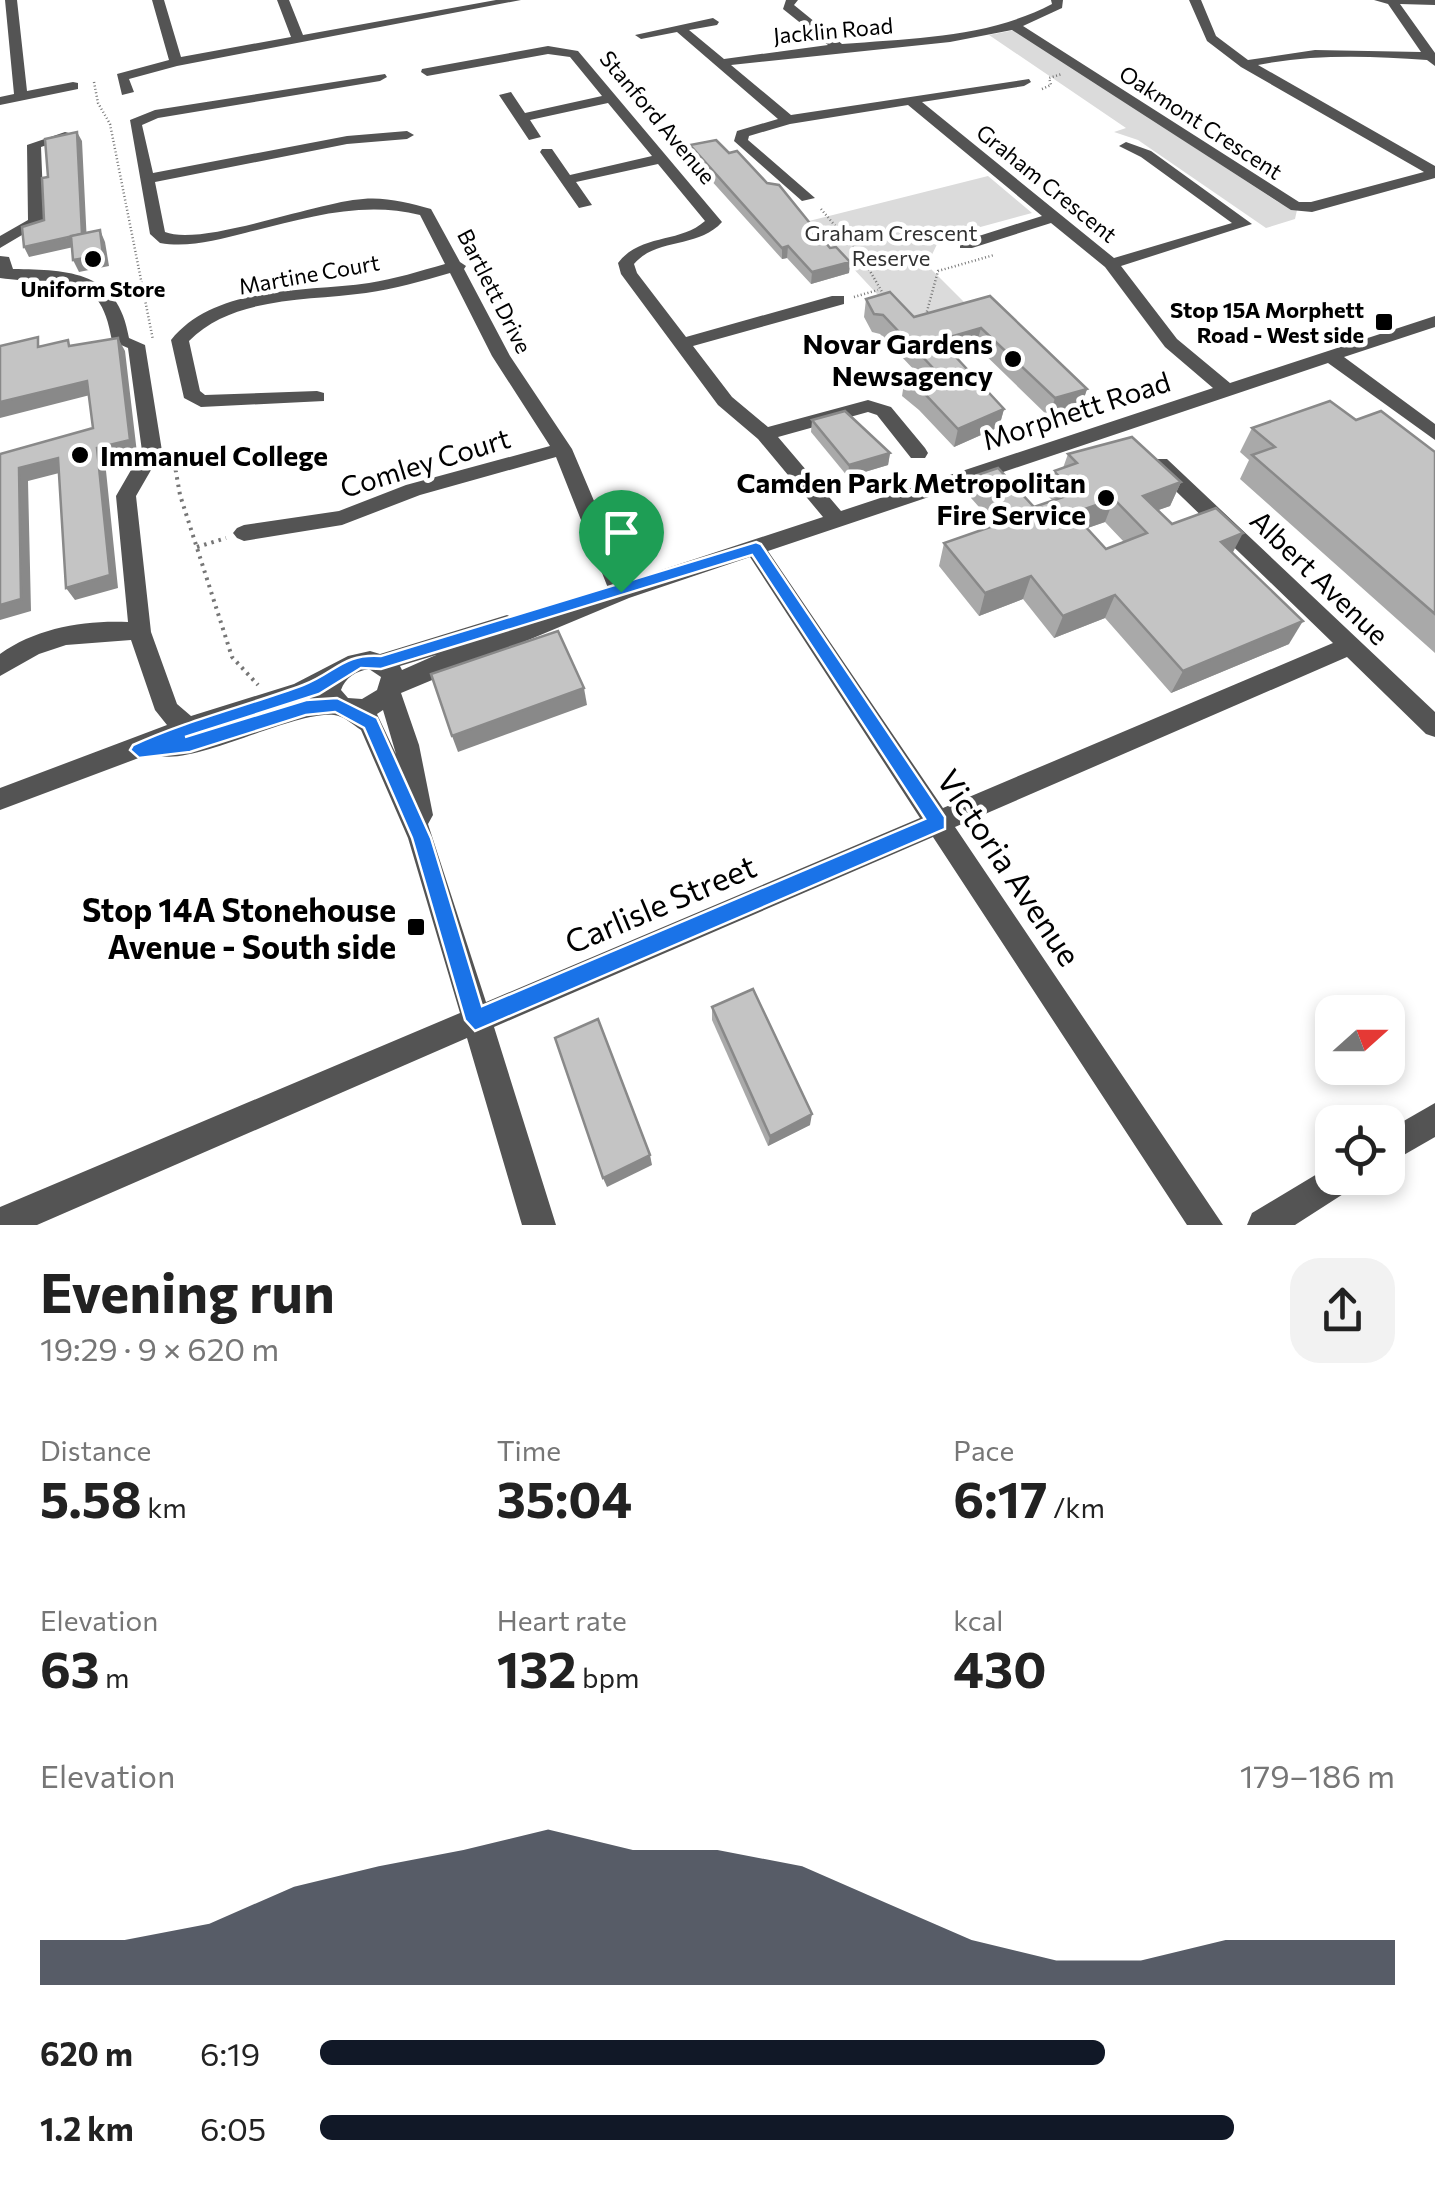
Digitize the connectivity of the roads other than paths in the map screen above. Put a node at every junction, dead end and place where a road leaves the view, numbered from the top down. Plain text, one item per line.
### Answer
1 (11, 0) edge
2 (158, 0) edge
3 (282, 0) edge
4 (515, 0) edge
5 (792, 0) edge
6 (1057, 0) edge
7 (1195, 0) edge
8 (1377, 0) edge
9 (1392, 1) edge
10 (1435, 1) edge
11 (713, 22) dead end
12 (1013, 25) junction
13 (681, 29) junction
14 (641, 35) dead end
15 (298, 38) junction
16 (839, 47) junction
17 (1433, 59) edge
18 (176, 62) junction
19 (720, 62) junction
20 (1246, 64) junction
21 (427, 72) dead end
22 (1024, 82) dead end
23 (73, 86) road end
24 (128, 92) dead end
25 (506, 94) dead end
26 (21, 97) junction
27 (613, 98) junction
28 (0, 101) edge
29 (912, 102) junction
30 (149, 118) junction
31 (521, 118) junction
32 (788, 120) junction
33 (70, 135) edge
34 (407, 135) dead end
35 (534, 137) dead end
36 (1126, 146) dead end
37 (547, 152) dead end
38 (663, 158) junction
39 (1435, 173) edge
40 (146, 180) junction
41 (566, 180) junction
42 (807, 198) dead end
43 (584, 205) dead end
44 (1054, 217) junction
45 (966, 245) dead end
46 (1, 256) edge
47 (1111, 264) junction
48 (458, 266) junction
49 (30, 275) junction
50 (0, 279) edge
51 (843, 299) road end
52 (1435, 322) edge
53 (682, 344) junction
54 (1330, 356) junction
55 (1228, 391) junction
56 (317, 397) dead end
57 (765, 434) junction
58 (1435, 434) edge
59 (1135, 441) junction
60 (562, 449) junction
61 (918, 453) dead end
62 (837, 520) junction
63 (244, 533) road end
64 (756, 548) junction
65 (621, 592) junction
66 (140, 632) junction
67 (1347, 647) junction
68 (381, 662) junction
69 (0, 667) edge
70 (338, 672) junction
71 (390, 690) junction
72 (344, 708) junction
73 (1435, 727) edge
74 (188, 728) junction
75 (139, 750) junction
76 (0, 798) edge
77 (938, 823) junction
78 (421, 838) junction
79 (475, 1020) junction
80 (1435, 1119) edge
81 (1405, 1138) edge
82 (1315, 1193) edge
83 (0, 1224) edge
84 (539, 1225) edge
85 (1206, 1225) edge
86 (1264, 1225) edge

1 - 26 street
2 - 18 street
3 - 15 street
4 - 15 street
5 - 16 street
6 - 12 street, Jacklin Road
7 - 20 street
8 - 9 street
9 - 10 street
9 - 17 street
11 - 13 street
12 - 16 street, Jacklin Road
12 - 39 street, Oakmont Crescent
13 - 14 street
13 - 19 street
15 - 18 street
16 - 19 street, Jacklin Road
17 - 20 street
18 - 24 street
19 - 32 street
20 - 39 street
21 - 27 street, Stanford Avenue
22 - 29 street
23 - 26 street
25 - 31 street
26 - 28 street
27 - 31 street
27 - 38 street, Stanford Avenue
29 - 32 street
29 - 44 street, Graham Crescent
30 - 30 street
30 - 40 street, Bartlett Drive
31 - 35 street
32 - 42 street
33 - 46 street
34 - 40 street
36 - 47 street
37 - 41 street
38 - 41 street
38 - 53 street, Stanford Avenue
40 - 48 street, Bartlett Drive
41 - 43 street
44 - 45 street
44 - 47 street, Graham Crescent
46 - 49 street
47 - 55 street, Graham Crescent
48 - 56 street, Martine Court
48 - 60 street, Bartlett Drive
49 - 50 street
49 - 66 street
51 - 53 street
52 - 54 street, Morphett Road
53 - 57 street, Stanford Avenue
54 - 55 street, Morphett Road
54 - 58 street
55 - 59 street, Morphett Road
57 - 61 street
57 - 62 street, Stanford Avenue
59 - 62 street, Morphett Road
59 - 67 street, Albert Avenue
60 - 63 street, Comley Court
60 - 65 street, Bartlett Drive
62 - 64 street, Morphett Road
64 - 65 street, Morphett Road
64 - 77 street, Victoria Avenue
65 - 68 street, Morphett Road
65 - 71 street, Morphett Road
66 - 69 street
66 - 74 street
67 - 73 street, Albert Avenue
67 - 77 street, Carlisle Street
68 - 70 street
68 - 71 street
70 - 72 street
70 - 74 street
71 - 72 street
71 - 78 street
72 - 75 street
72 - 78 street
74 - 75 street
75 - 76 street
77 - 79 street, Carlisle Street
77 - 85 street, Victoria Avenue
78 - 79 street
79 - 83 street, Carlisle Street
79 - 84 street
80 - 81 street
82 - 86 street

